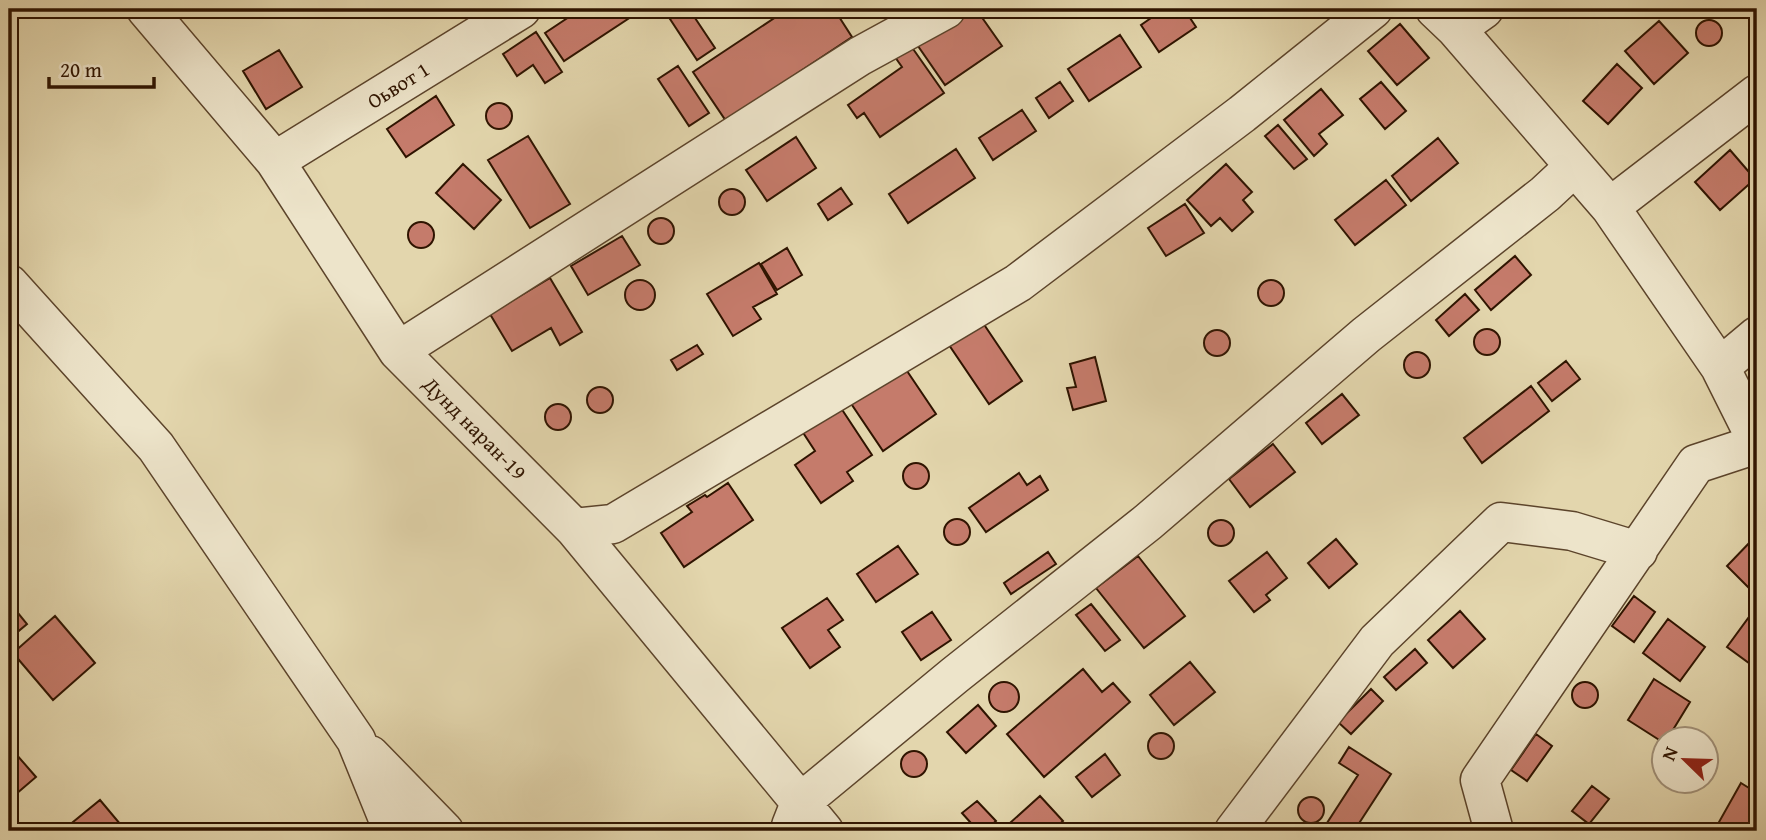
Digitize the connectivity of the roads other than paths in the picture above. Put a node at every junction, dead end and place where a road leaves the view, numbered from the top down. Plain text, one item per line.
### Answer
1 (146, 9) edge
2 (521, 9) edge
3 (946, 9) edge
4 (1373, 9) edge
5 (1458, 16) edge
6 (1757, 94) edge
7 (275, 161) junction
8 (1574, 167) junction
9 (1610, 207) junction
10 (9, 284) edge
11 (1757, 336) edge
12 (398, 351) junction
13 (1720, 367) junction
14 (1757, 443) edge
15 (575, 528) junction
16 (1638, 551) junction
17 (356, 740) junction
18 (794, 817) edge
19 (393, 831) edge
20 (444, 831) edge
21 (824, 831) edge
22 (1234, 831) edge
23 (1494, 831) edge

1 - 7 street, Дунд наран-19
2 - 7 street, Оьвот 1
3 - 12 street
4 - 15 street
5 - 8 street
6 - 9 street
7 - 12 street, Дунд наран-19
8 - 9 street
8 - 18 street
9 - 13 street
10 - 17 street
11 - 13 street
12 - 15 street, Дунд наран-19
13 - 14 street
14 - 16 street
15 - 18 street, Дунд наран-19
16 - 22 street
16 - 23 street
17 - 19 street
17 - 20 street
18 - 21 street, Дунд наран-19

